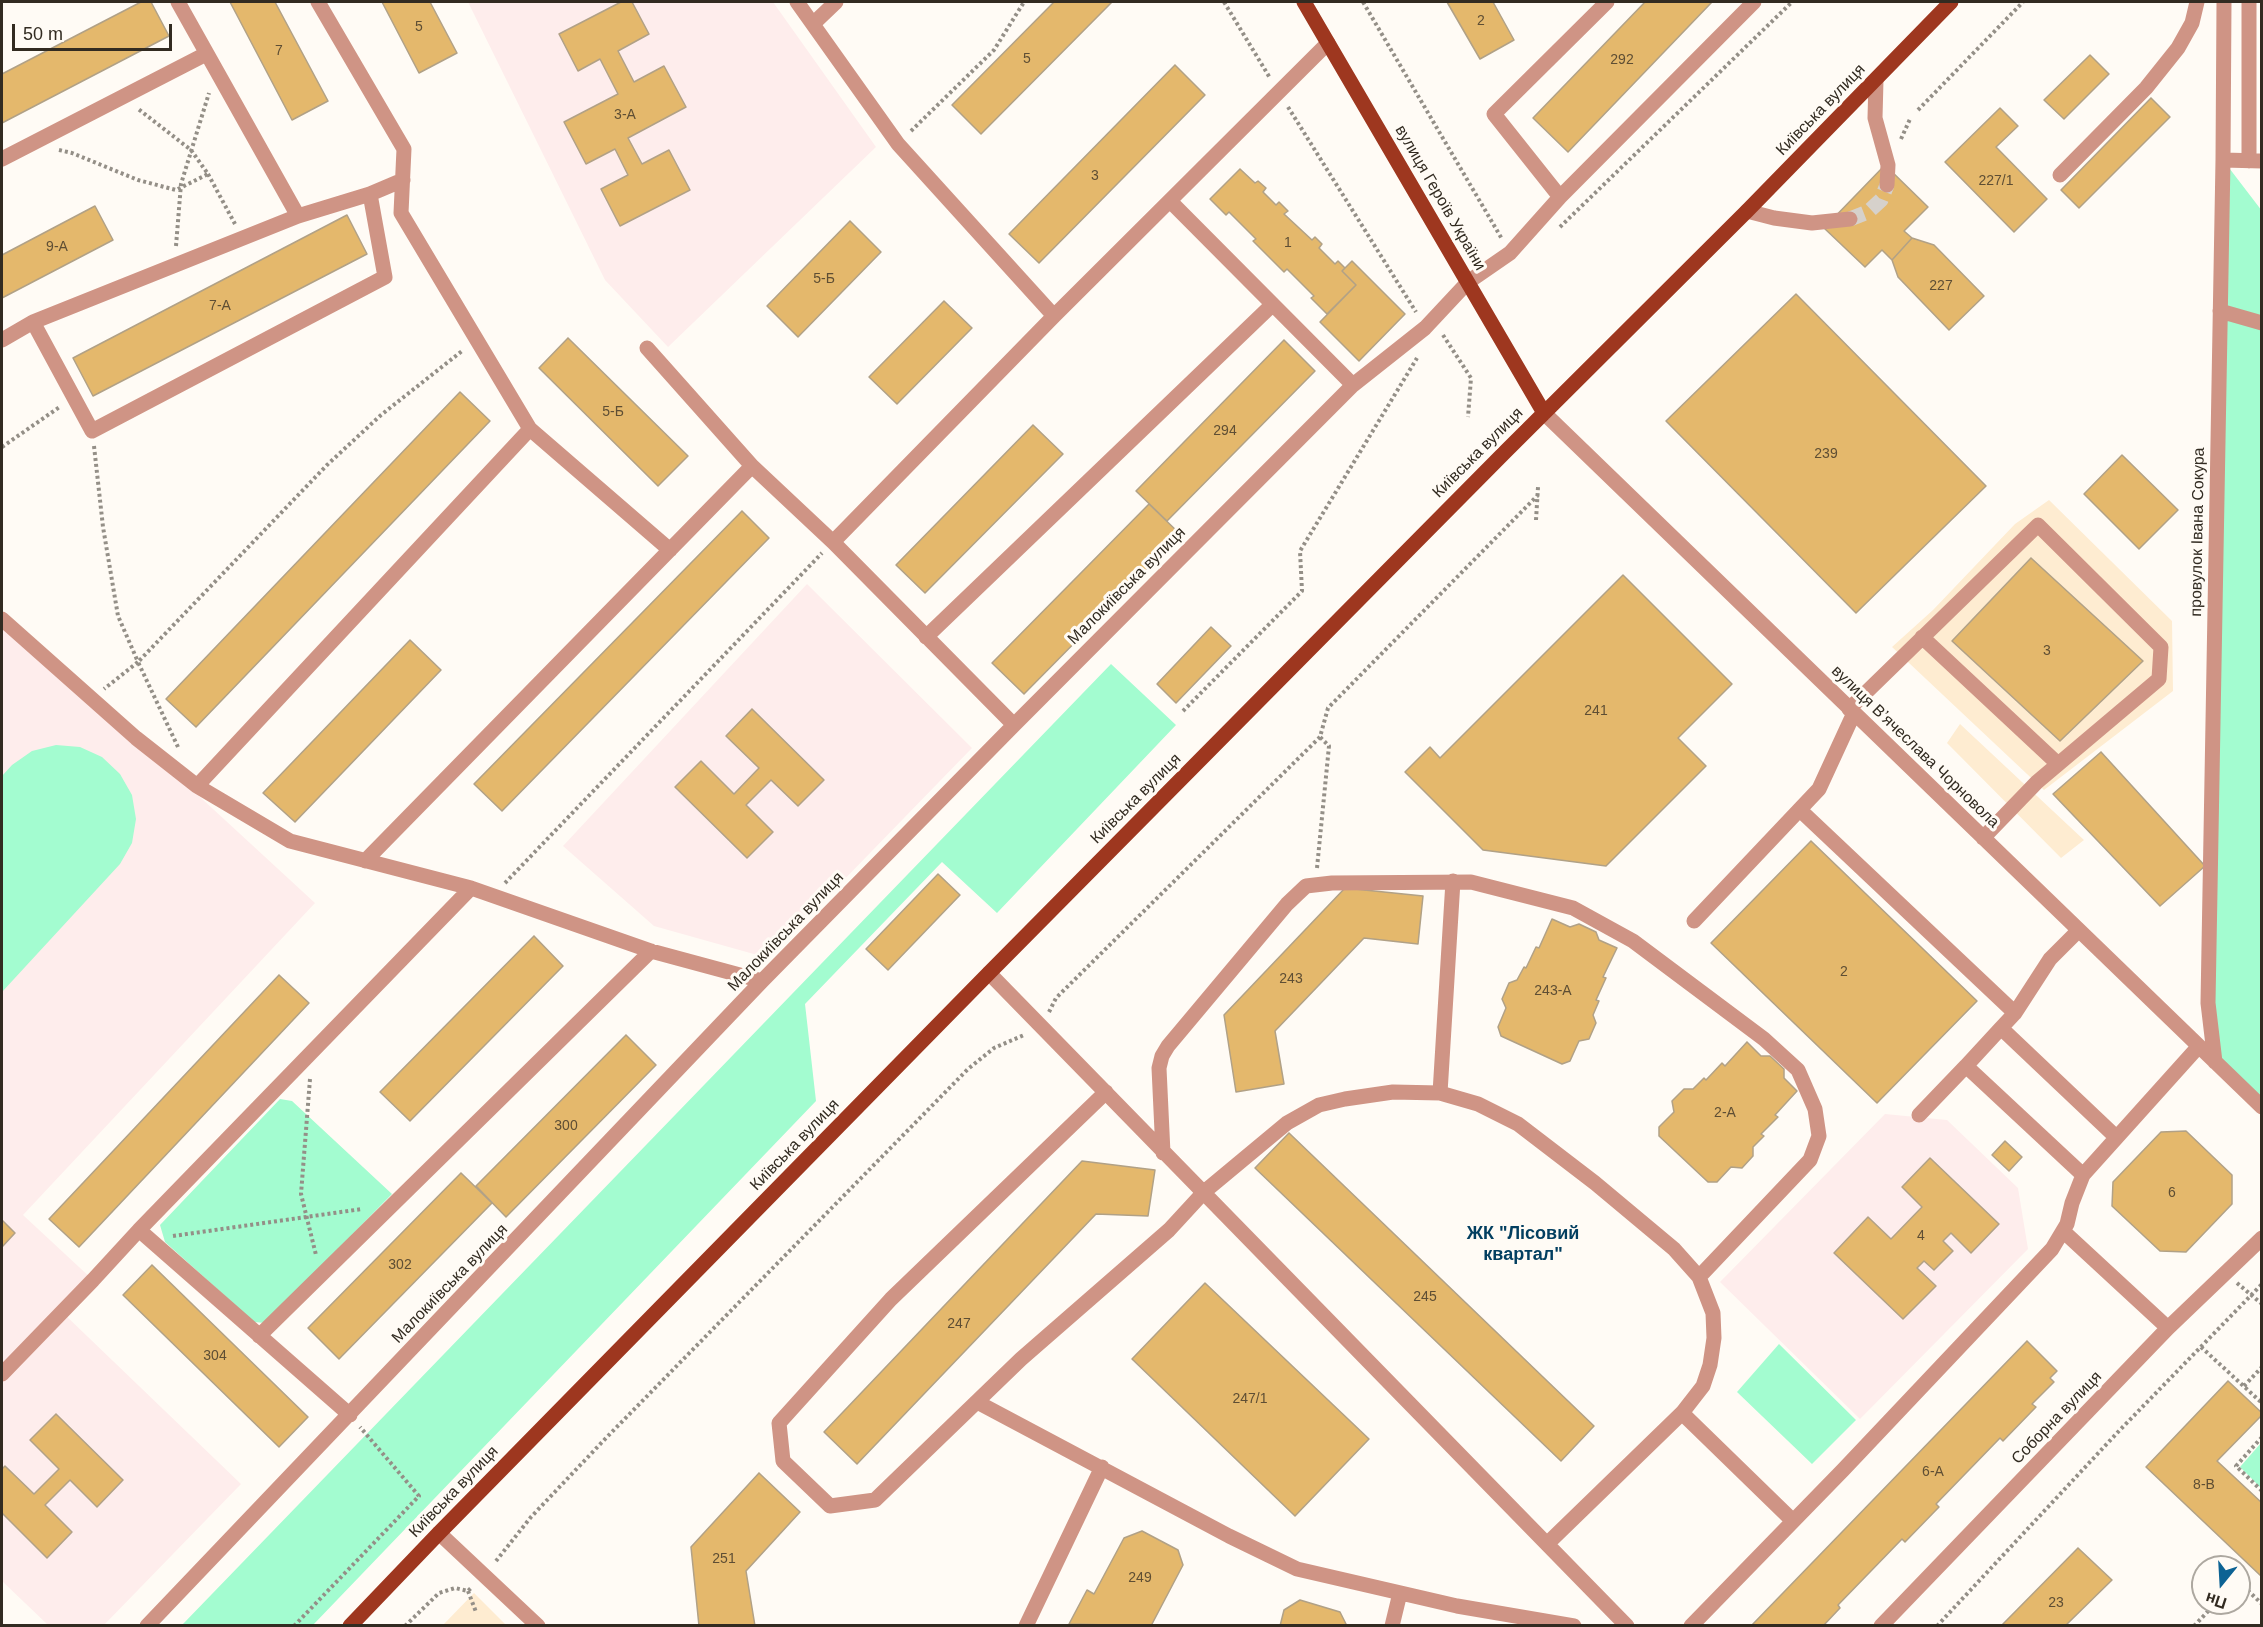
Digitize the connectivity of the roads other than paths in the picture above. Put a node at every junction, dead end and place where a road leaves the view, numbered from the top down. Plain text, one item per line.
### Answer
1 (178, 2) edge
2 (318, 2) edge
3 (797, 2) edge
4 (836, 2) edge
5 (1304, 2) edge
6 (1607, 2) edge
7 (1754, 2) edge
8 (1951, 2) edge
9 (2197, 2) edge
10 (2224, 2) edge
11 (2249, 2) edge
12 (814, 23) junction
13 (1328, 43) junction
14 (206, 54) junction
15 (1876, 80) junction
16 (2, 159) edge
17 (2223, 160) junction
18 (2255, 161) edge
19 (2060, 175) dead end
20 (403, 180) junction
21 (1887, 185) tunnel mouth
22 (370, 194) junction
23 (1560, 197) junction
24 (1170, 201) junction
25 (1747, 211) junction
26 (298, 216) junction
27 (1850, 219) tunnel mouth
28 (1468, 282) junction
29 (1272, 305) junction
30 (2220, 311) junction
31 (1054, 316) junction
32 (33, 322) junction
33 (2262, 323) edge
34 (2, 340) edge
35 (647, 348) dead end
36 (1353, 385) junction
37 (1544, 413) junction
38 (530, 429) junction
39 (752, 466) junction
40 (833, 542) junction
41 (670, 550) junction
42 (2, 619) edge
43 (1922, 637) junction
44 (926, 638) junction
45 (1851, 710) junction
46 (1014, 725) junction
47 (2058, 764) junction
48 (197, 786) junction
49 (1800, 810) junction
50 (1983, 838) junction
51 (365, 861) junction
52 (1453, 881) junction
53 (471, 888) junction
54 (1694, 921) dead end
55 (2079, 930) junction
56 (651, 951) junction
57 (988, 973) junction
58 (762, 981) junction
59 (2015, 1013) junction
60 (2001, 1028) junction
61 (2199, 1046) junction
62 (2215, 1062) junction
63 (1966, 1066) junction
64 (1106, 1092) junction
65 (1440, 1093) junction
66 (2262, 1107) edge
67 (1919, 1115) dead end
68 (2116, 1137) junction
69 (1163, 1153) junction
70 (2083, 1174) junction
71 (1204, 1192) junction
72 (2063, 1231) junction
73 (144, 1235) junction
74 (2262, 1238) edge
75 (1699, 1277) junction
76 (2168, 1328) junction
77 (260, 1336) junction
78 (2, 1374) edge
79 (977, 1402) junction
80 (1682, 1413) junction
81 (350, 1415) junction
82 (1102, 1467) junction
83 (1793, 1521) junction
84 (439, 1533) junction
85 (1547, 1544) junction
86 (1400, 1593) junction
87 (147, 1626) edge
88 (350, 1626) edge
89 (538, 1626) edge
90 (1026, 1626) edge
91 (1392, 1626) edge
92 (1574, 1626) edge
93 (1627, 1626) edge
94 (1691, 1626) edge
95 (1881, 1626) edge

1 - 14 street
2 - 20 street
3 - 12 street
4 - 12 street
5 - 13 main road, вулиця Героїв України
6 - 23 street
7 - 23 street, Малокиївська вулиця
8 - 15 main road, Київська вулиця
9 - 19 street
10 - 17 street, провулок Івана Сокура
11 - 18 street
12 - 31 street
13 - 24 street
13 - 28 main road, вулиця Героїв України
14 - 16 street
14 - 26 street
15 - 21 street
15 - 25 main road, Київська вулиця
17 - 18 street
17 - 30 street, провулок Івана Сокура
20 - 22 street
20 - 38 street
22 - 26 street
22 - 32 street
23 - 28 street, Малокиївська вулиця
24 - 29 street
24 - 31 street
25 - 27 street
25 - 37 main road, Київська вулиця
26 - 32 street
28 - 36 street, Малокиївська вулиця
28 - 37 main road, вулиця Героїв України
29 - 36 street
29 - 44 street
30 - 33 street
30 - 62 street, провулок Івана Сокура
31 - 40 street
32 - 34 street
35 - 39 street
36 - 46 street, Малокиївська вулиця
37 - 45 street, вулиця Вʼячеслава Чорновола
37 - 57 main road, Київська вулиця
38 - 41 street
38 - 48 street
39 - 40 street
39 - 41 street
40 - 44 street
41 - 51 street
42 - 48 street
43 - 45 street
43 - 47 street
43 - 47 street
44 - 46 street
45 - 49 street
45 - 50 street, вулиця Вʼячеслава Чорновола
46 - 58 street, Малокиївська вулиця
47 - 50 street
48 - 51 street
49 - 54 street
49 - 59 street
50 - 55 street, вулиця Вʼячеслава Чорновола
51 - 53 street
52 - 65 street
52 - 69 street
52 - 75 street
53 - 56 street
53 - 73 street
55 - 59 street
55 - 61 street, вулиця Вʼячеслава Чорновола
56 - 58 street
56 - 77 street
57 - 64 street
57 - 84 main road, Київська вулиця
58 - 81 street, Малокиївська вулиця
59 - 60 street
60 - 63 street
60 - 68 street
61 - 62 street, вулиця Вʼячеслава Чорновола
61 - 68 street
62 - 66 street, вулиця Вʼячеслава Чорновола
63 - 67 street
63 - 70 street
64 - 69 street
64 - 79 street
65 - 71 street
65 - 75 street
68 - 70 street
69 - 71 street
70 - 72 street
71 - 79 street
71 - 85 street
72 - 76 street
72 - 83 street
73 - 77 street
73 - 78 street
74 - 76 street, Соборна вулиця
75 - 80 street
76 - 95 street, Соборна вулиця
77 - 81 street
79 - 82 street
80 - 83 street
80 - 85 street
81 - 87 street, Малокиївська вулиця
82 - 86 street
82 - 90 street
83 - 94 street
84 - 88 main road, Київська вулиця
84 - 89 street
85 - 93 street
86 - 91 street
86 - 92 street

